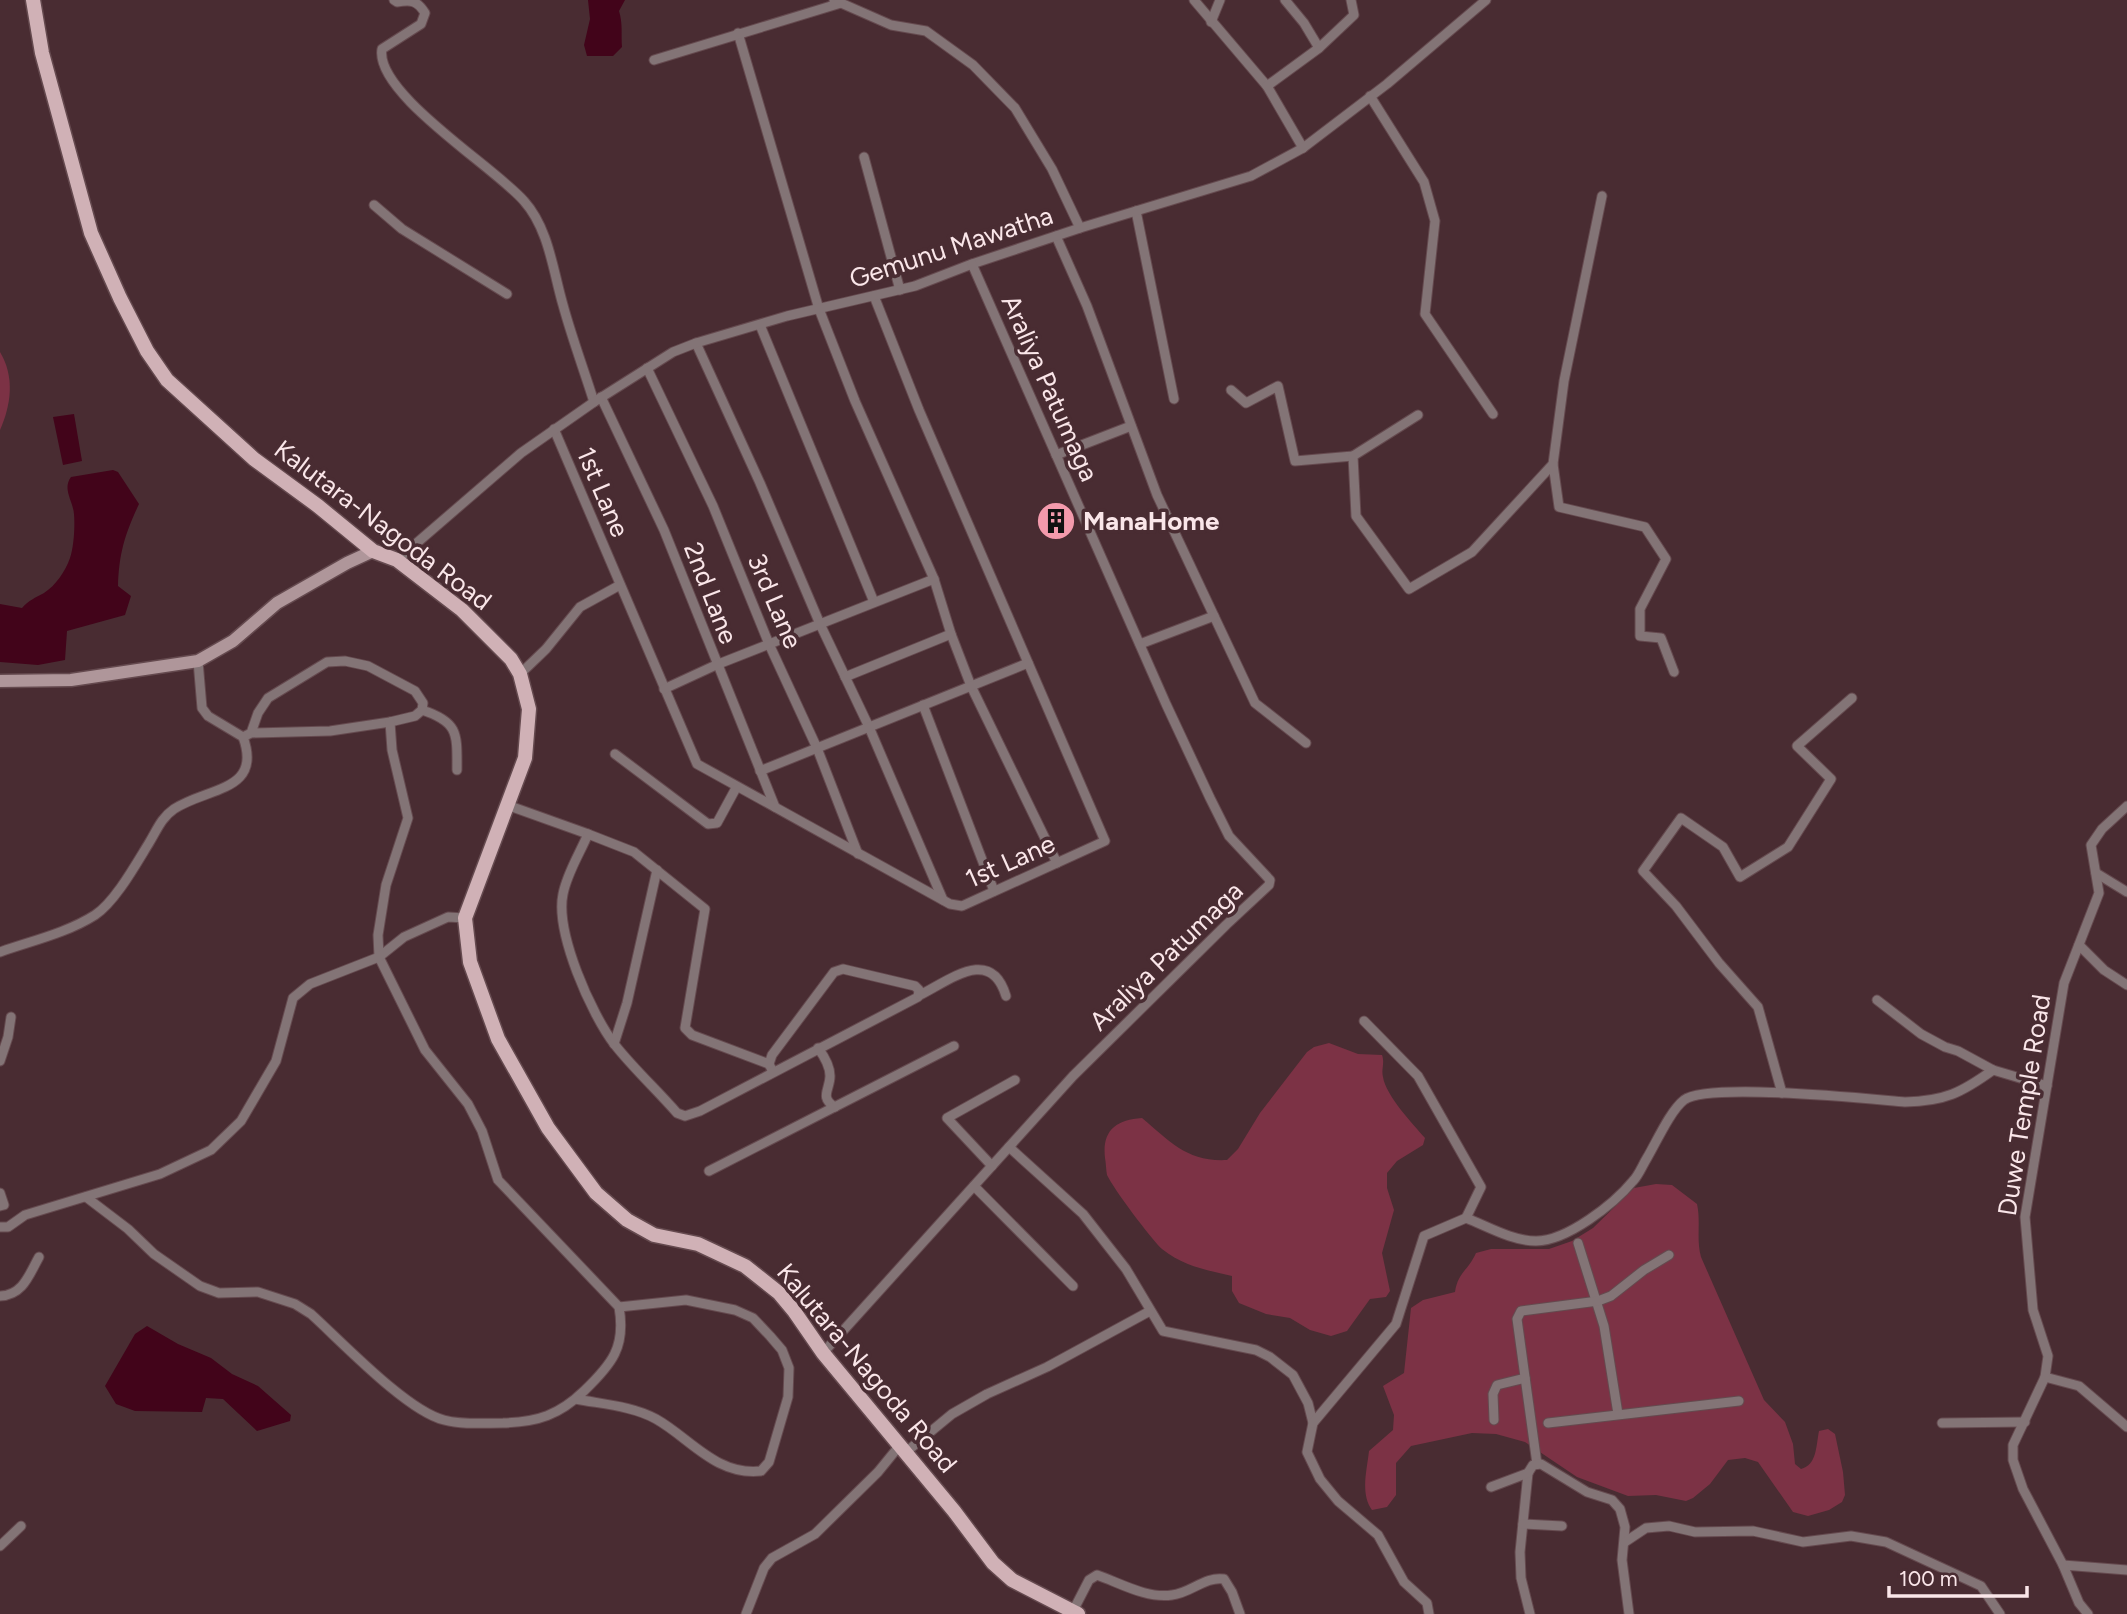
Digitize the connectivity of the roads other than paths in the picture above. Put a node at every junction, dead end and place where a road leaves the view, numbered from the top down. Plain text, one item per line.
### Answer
1 (33, 0) edge
2 (394, 0) edge
3 (1194, 0) edge
4 (1220, 0) edge
5 (1285, 0) edge
6 (1351, 0) edge
7 (1486, 0) edge
8 (837, 2) edge
9 (1211, 22) junction
10 (738, 33) junction
11 (1319, 48) junction
12 (654, 60) dead end
13 (1267, 86) junction
14 (1370, 96) junction
15 (1303, 148) junction
16 (864, 158) dead end
17 (1602, 196) dead end
18 (374, 205) dead end
19 (1136, 211) junction
20 (1080, 228) junction
21 (1056, 236) junction
22 (972, 264) junction
23 (900, 290) junction
24 (507, 294) dead end
25 (874, 296) junction
26 (819, 309) junction
27 (760, 325) junction
28 (696, 343) junction
29 (647, 368) junction
30 (1231, 390) dead end
31 (1174, 399) dead end
32 (597, 400) junction
33 (1493, 414) dead end
34 (1418, 415) dead end
35 (1131, 426) junction
36 (554, 429) junction
37 (1056, 455) junction
38 (1353, 456) junction
39 (1553, 464) junction
40 (373, 551) junction
41 (397, 560) junction
42 (934, 579) junction
43 (620, 585) junction
44 (874, 602) junction
45 (1214, 616) junction
46 (820, 624) junction
47 (951, 634) junction
48 (769, 644) junction
49 (1140, 644) junction
50 (198, 661) junction
51 (1028, 663) junction
52 (716, 665) junction
53 (1674, 672) dead end
54 (520, 674) junction
55 (845, 677) junction
56 (0, 681) edge
57 (971, 686) junction
58 (664, 689) junction
59 (1852, 698) dead end
60 (923, 705) junction
61 (422, 710) junction
62 (390, 722) junction
63 (869, 727) junction
64 (247, 735) junction
65 (1306, 743) dead end
66 (817, 748) junction
67 (615, 754) dead end
68 (457, 770) dead end
69 (760, 771) junction
70 (736, 788) junction
71 (507, 805) junction
72 (2127, 806) edge
73 (775, 807) junction
74 (588, 834) junction
75 (858, 854) junction
76 (1057, 863) junction
77 (656, 870) junction
78 (2096, 873) junction
79 (994, 891) junction
80 (2127, 892) edge
81 (943, 900) junction
82 (466, 918) junction
83 (2079, 945) junction
84 (0, 952) edge
85 (379, 957) junction
86 (2127, 985) edge
87 (920, 995) junction
88 (1006, 996) dead end
89 (1877, 1000) dead end
90 (11, 1017) dead end
91 (1364, 1021) dead end
92 (614, 1044) junction
93 (954, 1046) dead end
94 (818, 1048) junction
95 (0, 1061) edge
96 (771, 1068) junction
97 (1993, 1070) junction
98 (1015, 1080) dead end
99 (2047, 1086) junction
100 (1782, 1093) junction
101 (835, 1107) junction
102 (1009, 1147) junction
103 (992, 1166) junction
104 (709, 1171) dead end
105 (974, 1186) junction
106 (0, 1193) edge
107 (86, 1197) junction
108 (0, 1206) edge
109 (1466, 1218) junction
110 (0, 1227) edge
111 (1578, 1243) dead end
112 (1669, 1255) dead end
113 (40, 1257) dead end
114 (1073, 1286) dead end
115 (0, 1296) edge
116 (1598, 1301) junction
117 (619, 1307) junction
118 (1150, 1311) junction
119 (823, 1353) junction
120 (2045, 1377) junction
121 (1525, 1378) junction
122 (576, 1399) junction
123 (1739, 1401) dead end
124 (1618, 1414) junction
125 (1494, 1420) dead end
126 (2025, 1422) junction
127 (1313, 1423) junction
128 (1548, 1423) dead end
129 (1942, 1423) dead end
130 (2127, 1427) edge
131 (903, 1448) junction
132 (1537, 1464) junction
133 (1528, 1473) junction
134 (1491, 1487) dead end
135 (1523, 1524) junction
136 (21, 1526) dead end
137 (1562, 1527) dead end
138 (1625, 1542) junction
139 (0, 1546) edge
140 (2063, 1565) junction
141 (2127, 1570) edge
142 (1076, 1612) edge
143 (746, 1614) edge
144 (1240, 1614) edge
145 (1429, 1614) edge
146 (1530, 1614) edge
147 (1629, 1614) edge
148 (2000, 1614) edge
149 (2088, 1614) edge

1 - 40 main road, Kalutara-Nagoda Road
2 - 32 street, 2nd Lane
3 - 9 street
4 - 9 street
5 - 11 street
6 - 11 street
7 - 14 street, Gemunu Mawatha
8 - 10 street
8 - 20 street
9 - 13 street
10 - 12 street
10 - 26 street
11 - 13 street
13 - 15 street
14 - 15 street, Gemunu Mawatha
14 - 33 street
15 - 19 street, Gemunu Mawatha
16 - 23 street
17 - 39 street
18 - 24 street
19 - 20 street, Gemunu Mawatha
19 - 31 street
20 - 21 street, Gemunu Mawatha
21 - 22 street, Gemunu Mawatha
21 - 35 street
22 - 23 street, Gemunu Mawatha
22 - 37 street, Araliya Patumaga
23 - 25 street, Gemunu Mawatha
25 - 26 street, Gemunu Mawatha
25 - 51 street, 1st Lane
26 - 27 street, Gemunu Mawatha
26 - 42 street
27 - 28 street, Gemunu Mawatha
27 - 44 street
28 - 29 street, Gemunu Mawatha
28 - 46 street
29 - 32 street, Gemunu Mawatha
29 - 48 street, 3rd Lane
30 - 38 street
32 - 36 street, Gemunu Mawatha
32 - 52 street, 2nd Lane
34 - 38 street
35 - 37 street
35 - 45 street
36 - 41 street, Gemunu Mawatha
36 - 43 street, 1st Lane
37 - 49 street, Araliya Patumaga
38 - 39 street
39 - 53 street
40 - 41 main road, Kalutara-Nagoda Road
40 - 50 street
41 - 54 main road, Kalutara-Nagoda Road
42 - 44 street
42 - 47 street
43 - 54 street
43 - 58 street, 1st Lane
44 - 46 street
45 - 49 street
45 - 65 street
46 - 48 street
46 - 55 street
47 - 55 street
47 - 57 street
48 - 52 street
48 - 66 street, 3rd Lane
49 - 102 street, Araliya Patumaga
50 - 56 street
50 - 64 street
51 - 57 street
51 - 76 street, 1st Lane
52 - 58 street
52 - 69 street, 2nd Lane
54 - 71 main road, Kalutara-Nagoda Road
55 - 63 street
57 - 60 street
57 - 76 street
58 - 70 street, 1st Lane
59 - 100 street
60 - 63 street
60 - 79 street
61 - 62 street
61 - 64 street
61 - 68 street
62 - 64 street
62 - 85 street
63 - 66 street
63 - 81 street
64 - 84 street
66 - 69 street
66 - 75 street, 3rd Lane
67 - 70 street
69 - 73 street, 2nd Lane
70 - 73 street, 1st Lane
71 - 74 street
71 - 82 main road, Kalutara-Nagoda Road
72 - 78 street, Duwe Temple Road
73 - 75 street, 1st Lane
74 - 77 street
74 - 92 street
75 - 81 street, 1st Lane
76 - 79 street, 1st Lane
77 - 92 street
77 - 96 street
78 - 80 street
78 - 83 street, Duwe Temple Road
79 - 81 street, 1st Lane
82 - 85 street
82 - 119 main road, Kalutara-Nagoda Road
83 - 86 street
83 - 99 street, Duwe Temple Road
85 - 107 street
85 - 117 street
87 - 88 street
87 - 94 street
87 - 96 street
89 - 97 street
90 - 95 street
91 - 109 street
92 - 96 street
93 - 101 street
94 - 96 street
94 - 101 street
97 - 99 street
97 - 100 street
98 - 103 street
99 - 120 street, Duwe Temple Road
100 - 109 street
101 - 104 street
102 - 103 street, Araliya Patumaga
102 - 118 street
103 - 105 street, Araliya Patumaga
105 - 114 street
105 - 119 street, Araliya Patumaga
106 - 108 street
107 - 110 street
107 - 122 street
109 - 127 street
111 - 116 street
112 - 116 street
113 - 115 street
116 - 121 street
116 - 124 street
117 - 122 street
117 - 122 street
118 - 127 street
118 - 131 street
119 - 131 main road, Kalutara-Nagoda Road
120 - 126 street, Duwe Temple Road
120 - 130 street
121 - 125 street
121 - 132 street
123 - 124 street
124 - 128 street
126 - 129 street
126 - 140 street, Duwe Temple Road
127 - 145 street
131 - 142 main road, Kalutara-Nagoda Road
131 - 143 street
132 - 133 street
132 - 138 street
133 - 134 street
133 - 135 street
135 - 137 street
135 - 146 street
136 - 139 street
138 - 147 street
138 - 148 street
140 - 141 street
140 - 149 street, Duwe Temple Road
142 - 144 street

